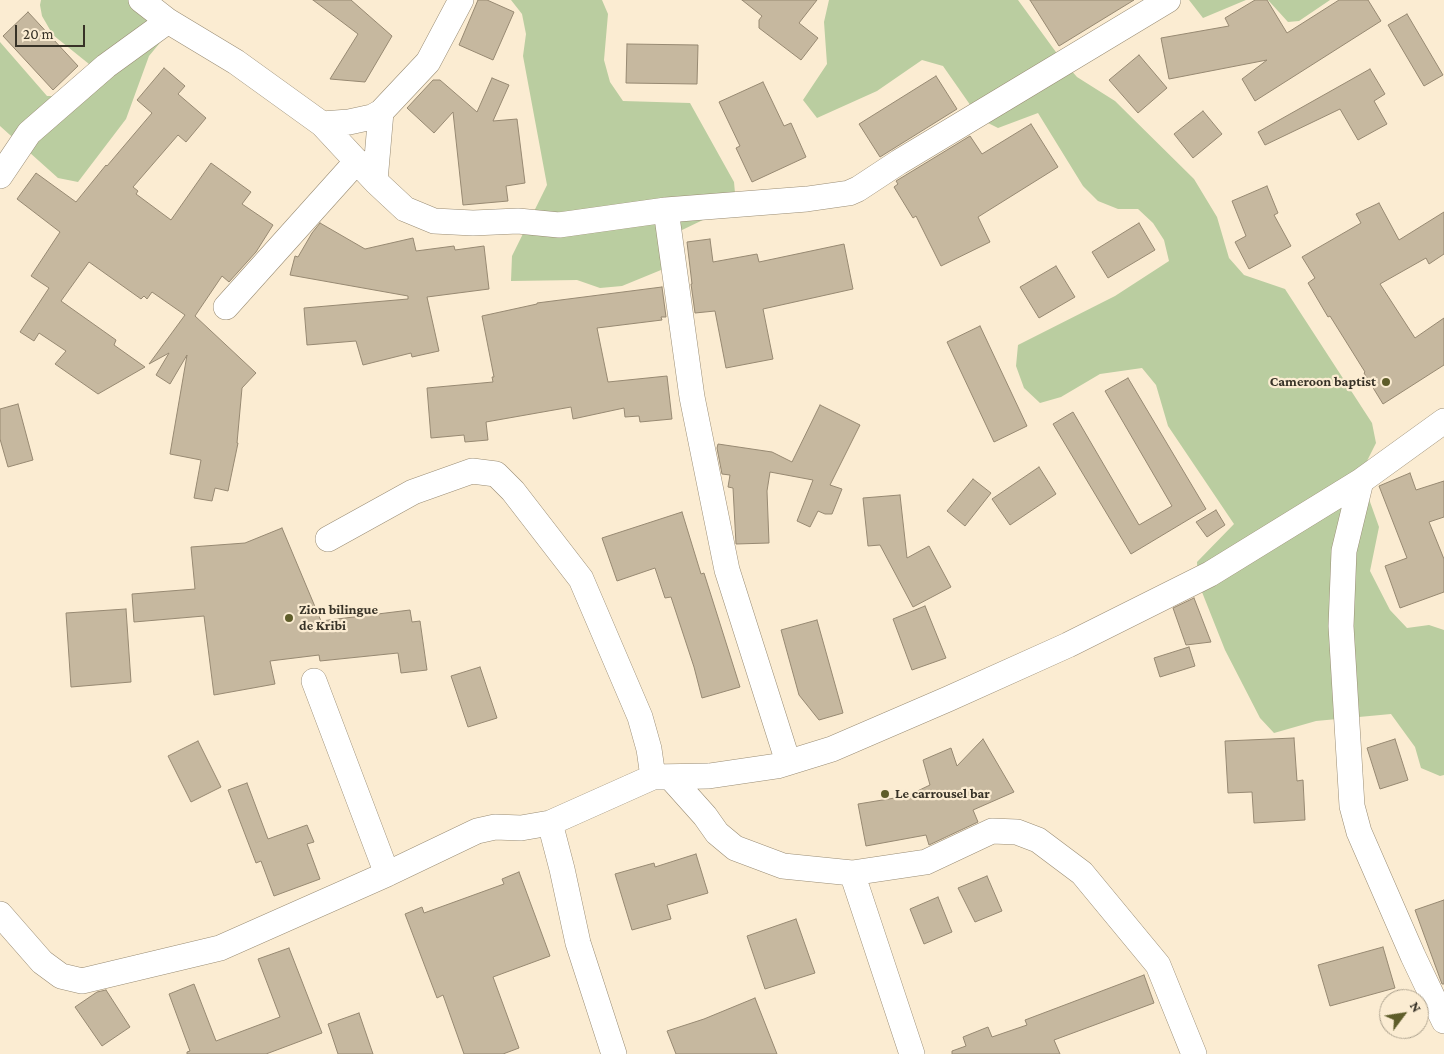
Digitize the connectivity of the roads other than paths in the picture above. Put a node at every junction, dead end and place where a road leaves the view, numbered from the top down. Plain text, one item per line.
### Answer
1 (141, 0) edge
2 (461, 0) edge
3 (1168, 0) edge
4 (168, 21) junction
5 (381, 112) junction
6 (322, 124) junction
7 (357, 161) junction
8 (0, 176) edge
9 (375, 181) junction
10 (666, 210) junction
11 (226, 307) dead end
12 (1444, 421) edge
13 (1361, 481) junction
14 (328, 539) dead end
15 (314, 681) dead end
16 (788, 762) junction
17 (662, 778) junction
18 (550, 823) junction
19 (852, 873) junction
20 (387, 874) junction
21 (0, 914) edge
22 (1444, 1021) edge
23 (614, 1054) edge
24 (912, 1054) edge
25 (1194, 1054) edge

1 - 4 street
2 - 5 street
3 - 10 street
4 - 6 street
4 - 8 street
5 - 6 street
5 - 9 street
6 - 7 street
7 - 9 street
7 - 11 street
9 - 10 street
10 - 16 street
12 - 13 street
13 - 16 street
13 - 22 street
14 - 17 street
15 - 20 street
16 - 17 street
17 - 18 street
17 - 19 street
18 - 20 street
18 - 23 street
19 - 24 street
19 - 25 street
20 - 21 street

